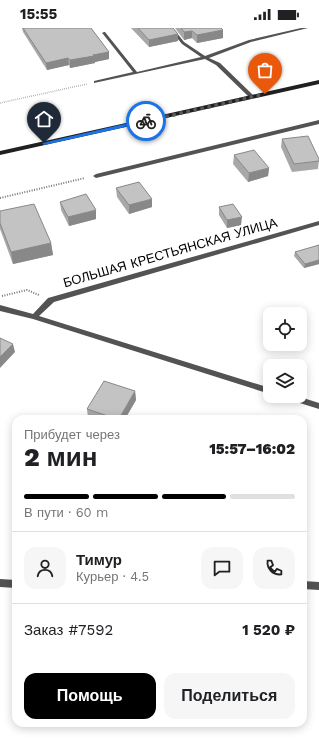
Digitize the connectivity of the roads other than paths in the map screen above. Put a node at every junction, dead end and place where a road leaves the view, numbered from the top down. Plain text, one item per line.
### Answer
1 (171, 28) edge
2 (306, 28) edge
3 (104, 33) dead end
4 (205, 58) junction
5 (136, 73) junction
6 (96, 82) road end
7 (319, 82) edge
8 (252, 98) junction
9 (319, 122) edge
10 (0, 153) edge
11 (96, 176) road end
12 (319, 223) edge
13 (0, 308) edge
14 (34, 317) junction
15 (263, 389) edge
16 (307, 402) edge
17 (319, 406) edge
18 (0, 583) edge
19 (12, 584) edge
20 (307, 585) edge
21 (319, 586) edge

1 - 4 lane
2 - 4 lane
3 - 5 lane
4 - 5 lane
4 - 8 lane
5 - 6 lane
7 - 8 main road
8 - 10 main road
9 - 11 street
12 - 14 street, БОЛЬШАЯ КРЕСТЬЯНСКАЯ УЛИЦА
13 - 14 street
14 - 15 street
16 - 17 street
18 - 19 lane
20 - 21 lane

